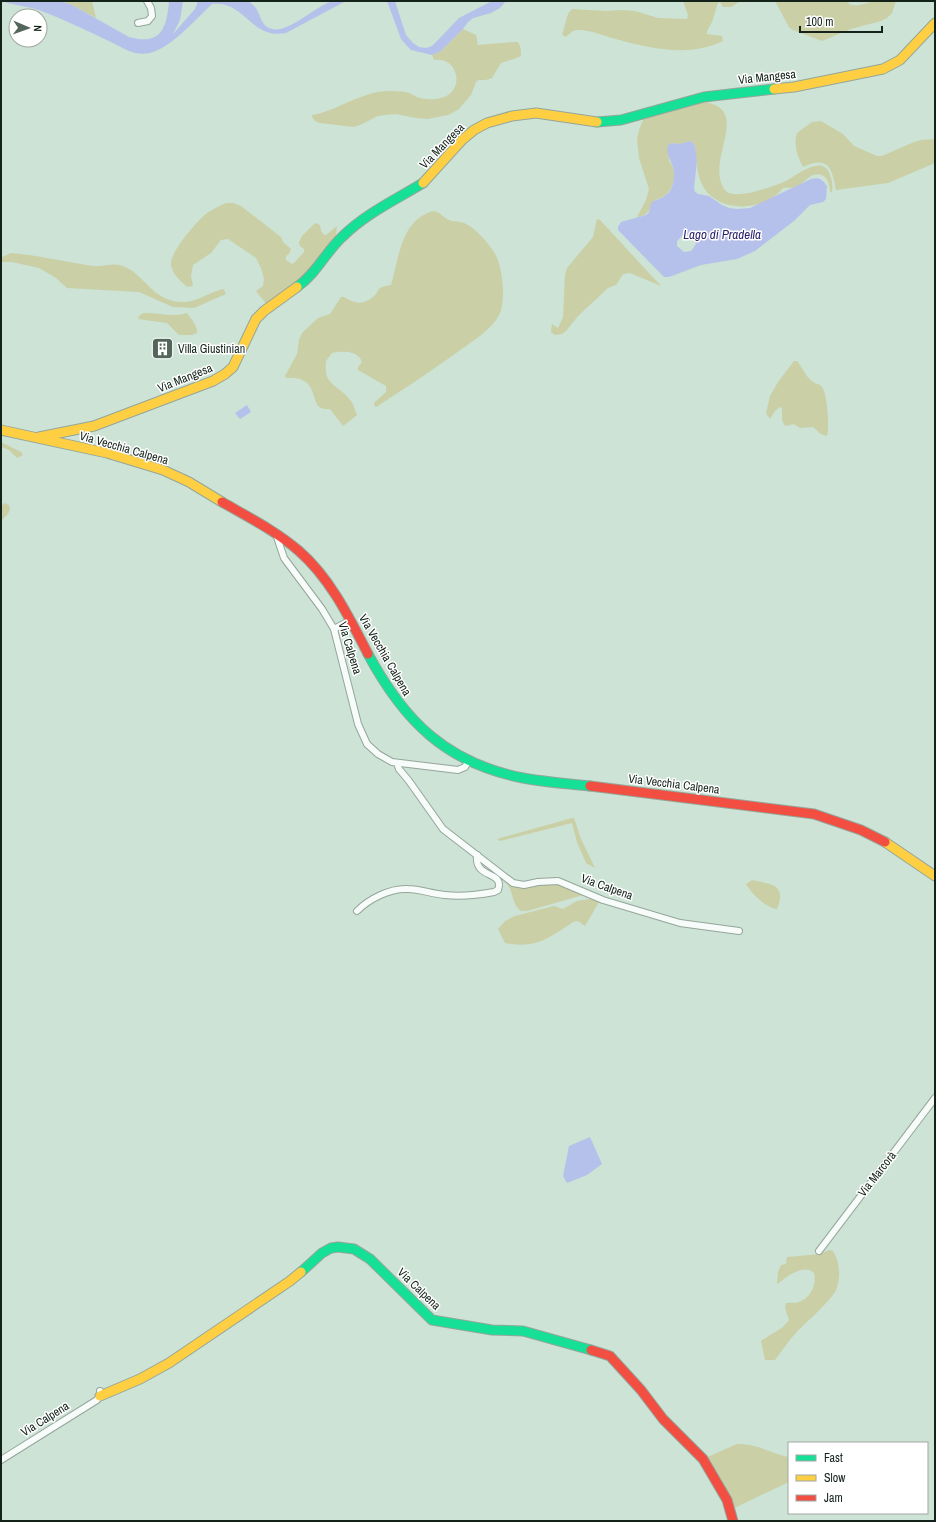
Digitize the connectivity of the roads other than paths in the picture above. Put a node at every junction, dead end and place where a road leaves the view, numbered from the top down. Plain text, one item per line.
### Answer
1 (147, 1) edge
2 (138, 23) dead end
3 (935, 23) edge
4 (1, 430) edge
5 (35, 438) junction
6 (276, 534) junction
7 (351, 620) junction
8 (334, 628) junction
9 (468, 762) junction
10 (397, 763) junction
11 (475, 857) junction
12 (935, 876) edge
13 (357, 911) dead end
14 (739, 931) dead end
15 (935, 1098) edge
16 (819, 1251) dead end
17 (100, 1394) joint
18 (1, 1460) edge
19 (733, 1521) edge

1 - 2 street
3 - 5 street, Via Mangesa
4 - 5 street, Via Vecchia Calpena
5 - 6 street, Via Vecchia Calpena
6 - 7 street, Via Vecchia Calpena
6 - 8 street, Via Calpena
7 - 8 street
7 - 9 street, Via Vecchia Calpena
8 - 10 street, Via Calpena
9 - 10 street, Via Calpena
9 - 12 street, Via Vecchia Calpena
10 - 11 street, Via Calpena
11 - 13 street
11 - 14 street, Via Calpena
15 - 16 street, Via Marcorà
17 - 18 street, Via Calpena
17 - 19 street, Via Calpena

